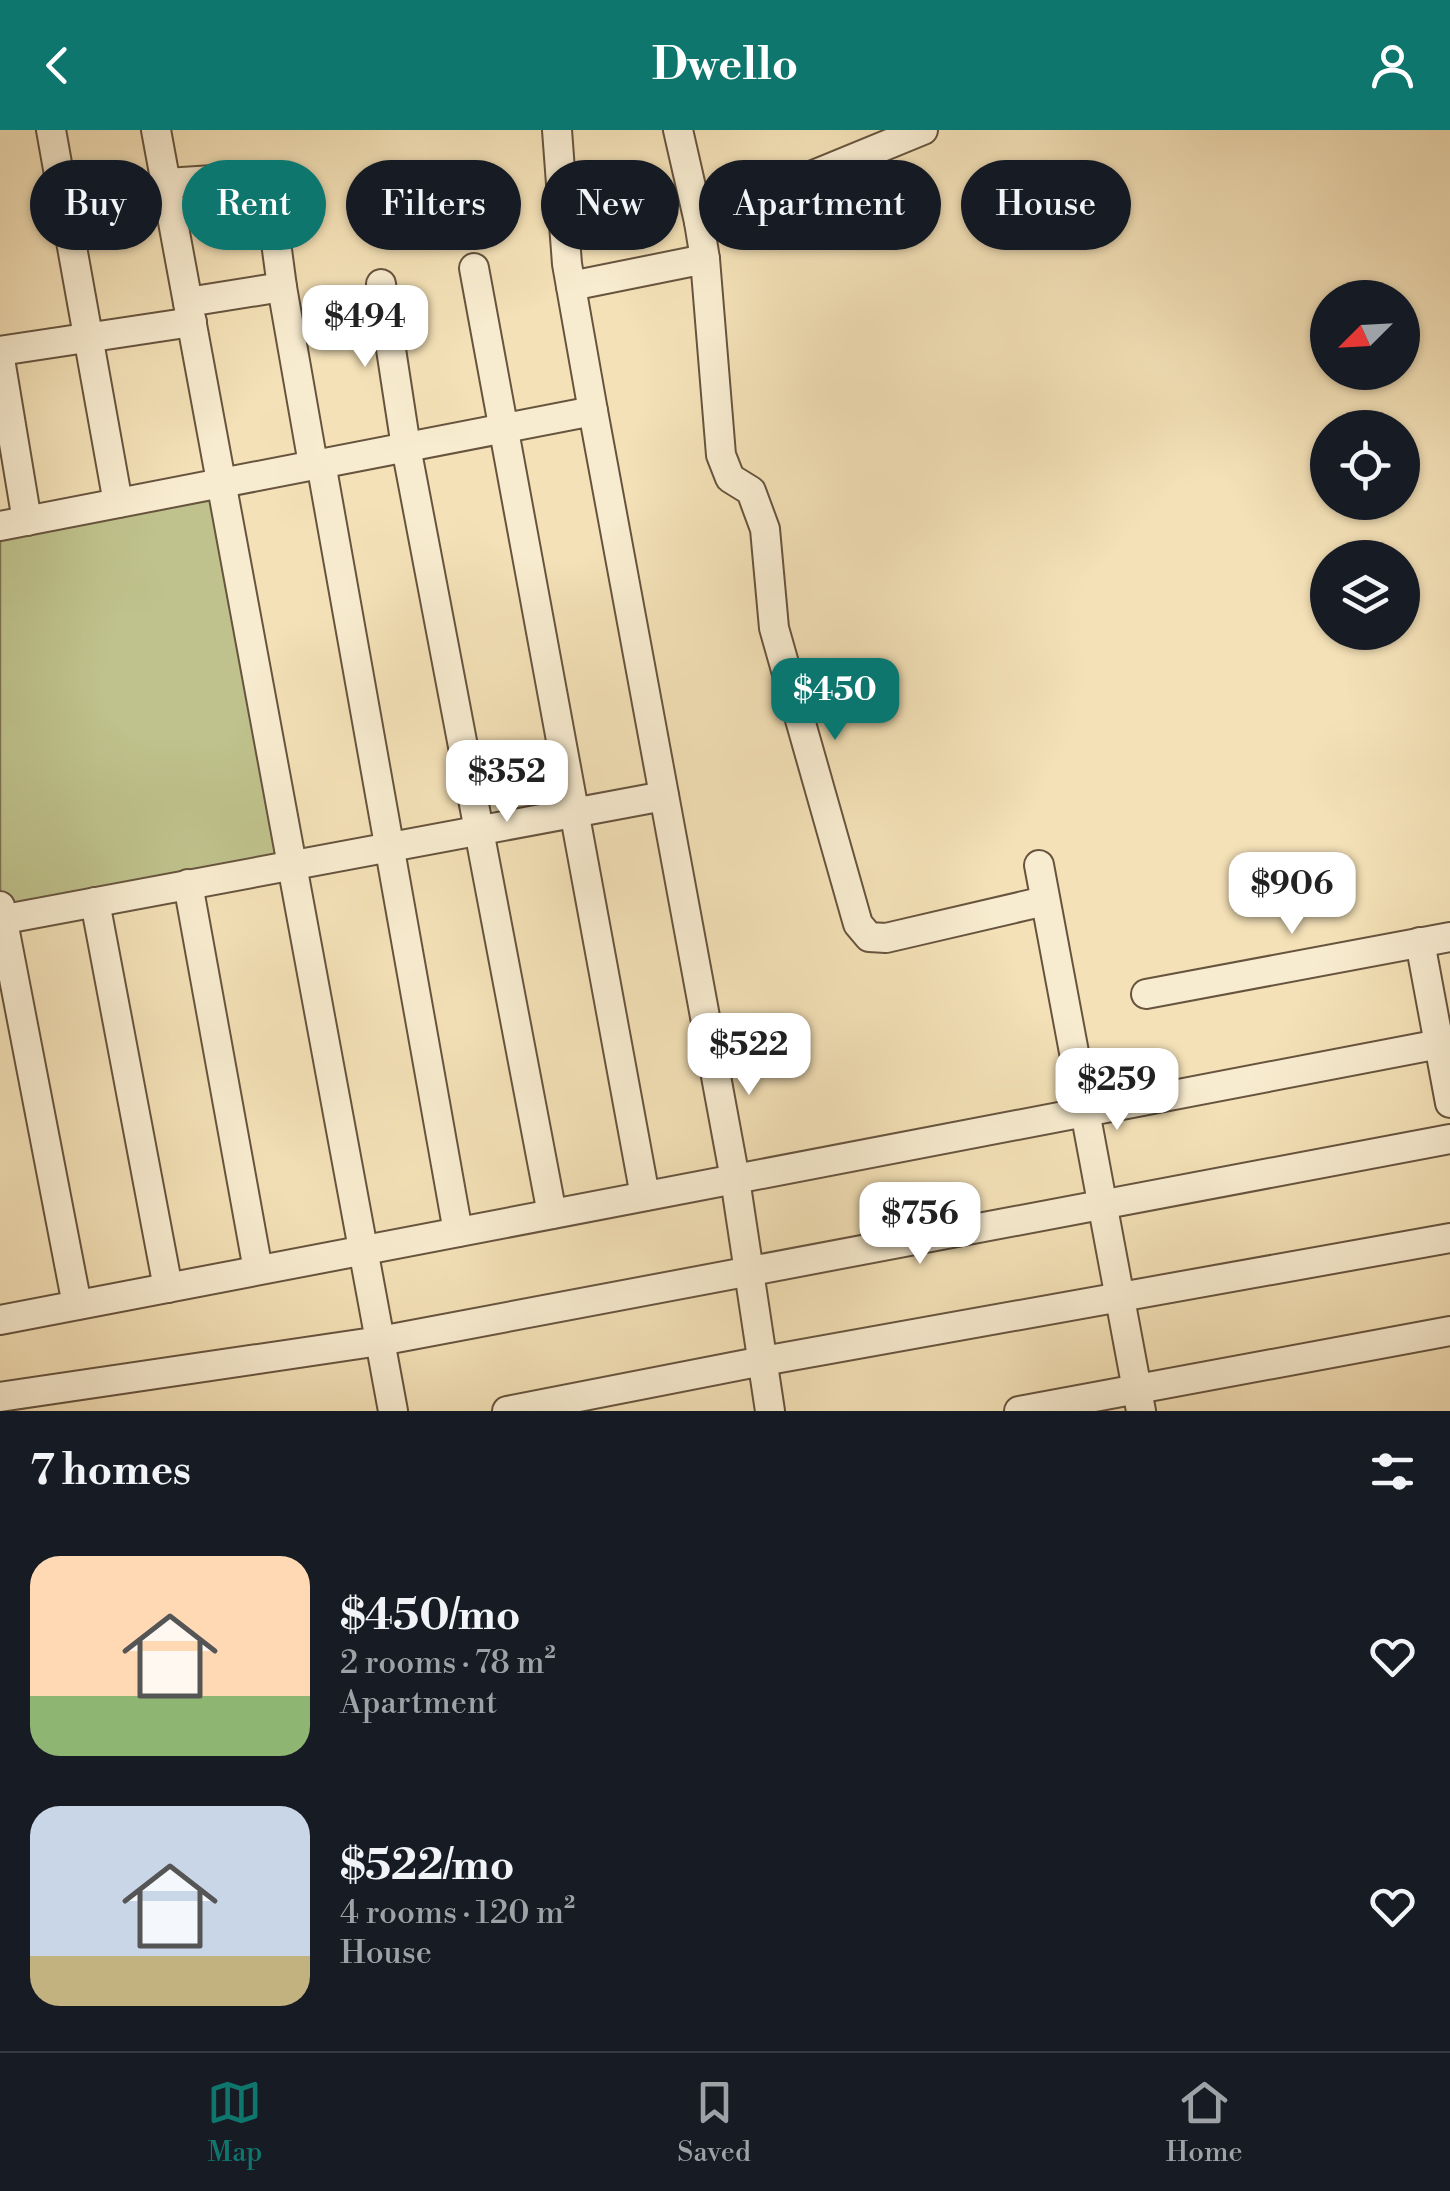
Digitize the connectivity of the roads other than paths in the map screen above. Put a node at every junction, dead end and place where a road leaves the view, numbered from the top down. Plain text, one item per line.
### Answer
1 (51, 130) edge
2 (156, 130) edge
3 (558, 130) edge
4 (678, 130) edge
5 (923, 130) edge
6 (850, 160) edge
7 (166, 183) junction
8 (699, 222) edge
9 (704, 250) edge
10 (705, 258) junction
11 (474, 268) dead end
12 (380, 284) dead end
13 (571, 286) junction
14 (282, 287) junction
15 (190, 312) junction
16 (89, 337) junction
17 (0, 355) edge
18 (594, 411) junction
19 (500, 429) junction
20 (406, 447) junction
21 (317, 463) junction
22 (221, 482) junction
23 (118, 503) junction
24 (13, 523) edge
25 (664, 796) junction
26 (573, 813) junction
27 (479, 830) junction
28 (390, 846) junction
29 (292, 864) junction
30 (1039, 865) dead end
31 (188, 884) junction
32 (1045, 901) junction
33 (95, 902) junction
34 (1, 915) edge
35 (1450, 937) edge
36 (1420, 942) junction
37 (1146, 994) dead end
38 (1444, 1043) edge
39 (1450, 1103) edge
40 (1085, 1113) junction
41 (1450, 1140) edge
42 (735, 1178) junction
43 (645, 1196) junction
44 (1099, 1203) junction
45 (552, 1214) junction
46 (458, 1232) junction
47 (1450, 1238) edge
48 (363, 1250) junction
49 (258, 1270) junction
50 (749, 1270) junction
51 (168, 1288) junction
52 (1118, 1299) junction
53 (76, 1305) junction
54 (0, 1320) edge
55 (1450, 1331) edge
56 (380, 1341) junction
57 (762, 1360) junction
58 (0, 1398) edge
59 (1139, 1400) edge
60 (393, 1411) edge
61 (508, 1411) edge
62 (770, 1411) edge
63 (1019, 1411) edge

1 - 16 street
2 - 7 street
3 - 13 street
4 - 8 street
5 - 6 street
7 - 14 street
7 - 15 street
9 - 10 street
10 - 13 street
10 - 32 street
11 - 19 street
12 - 20 street
13 - 18 street
14 - 15 street
14 - 21 street
15 - 16 street
15 - 22 street
16 - 17 street
16 - 23 street
17 - 24 street
18 - 19 street
18 - 25 street
19 - 20 street
19 - 26 street
20 - 21 street
20 - 27 street
21 - 22 street
21 - 28 street
22 - 23 street
22 - 29 street
23 - 24 street
25 - 26 street
25 - 42 street
26 - 27 street
26 - 43 street
27 - 28 street
27 - 45 street
28 - 29 street
28 - 46 street
29 - 31 street
29 - 48 street
30 - 32 street
31 - 33 street
31 - 49 street
32 - 40 street
33 - 34 street
33 - 51 street
34 - 53 street
35 - 36 street
36 - 37 street
36 - 38 street
38 - 39 street
38 - 40 street
40 - 42 street
40 - 44 street
41 - 44 street
42 - 43 street
42 - 50 street
43 - 45 street
44 - 50 street
44 - 52 street
45 - 46 street
46 - 48 street
47 - 52 street
48 - 49 street
48 - 56 street
49 - 51 street
50 - 56 street
50 - 57 street
51 - 53 street
52 - 57 street
52 - 59 street
53 - 54 street
55 - 59 street
56 - 58 street
56 - 60 street
57 - 61 street
57 - 62 street
59 - 63 street

